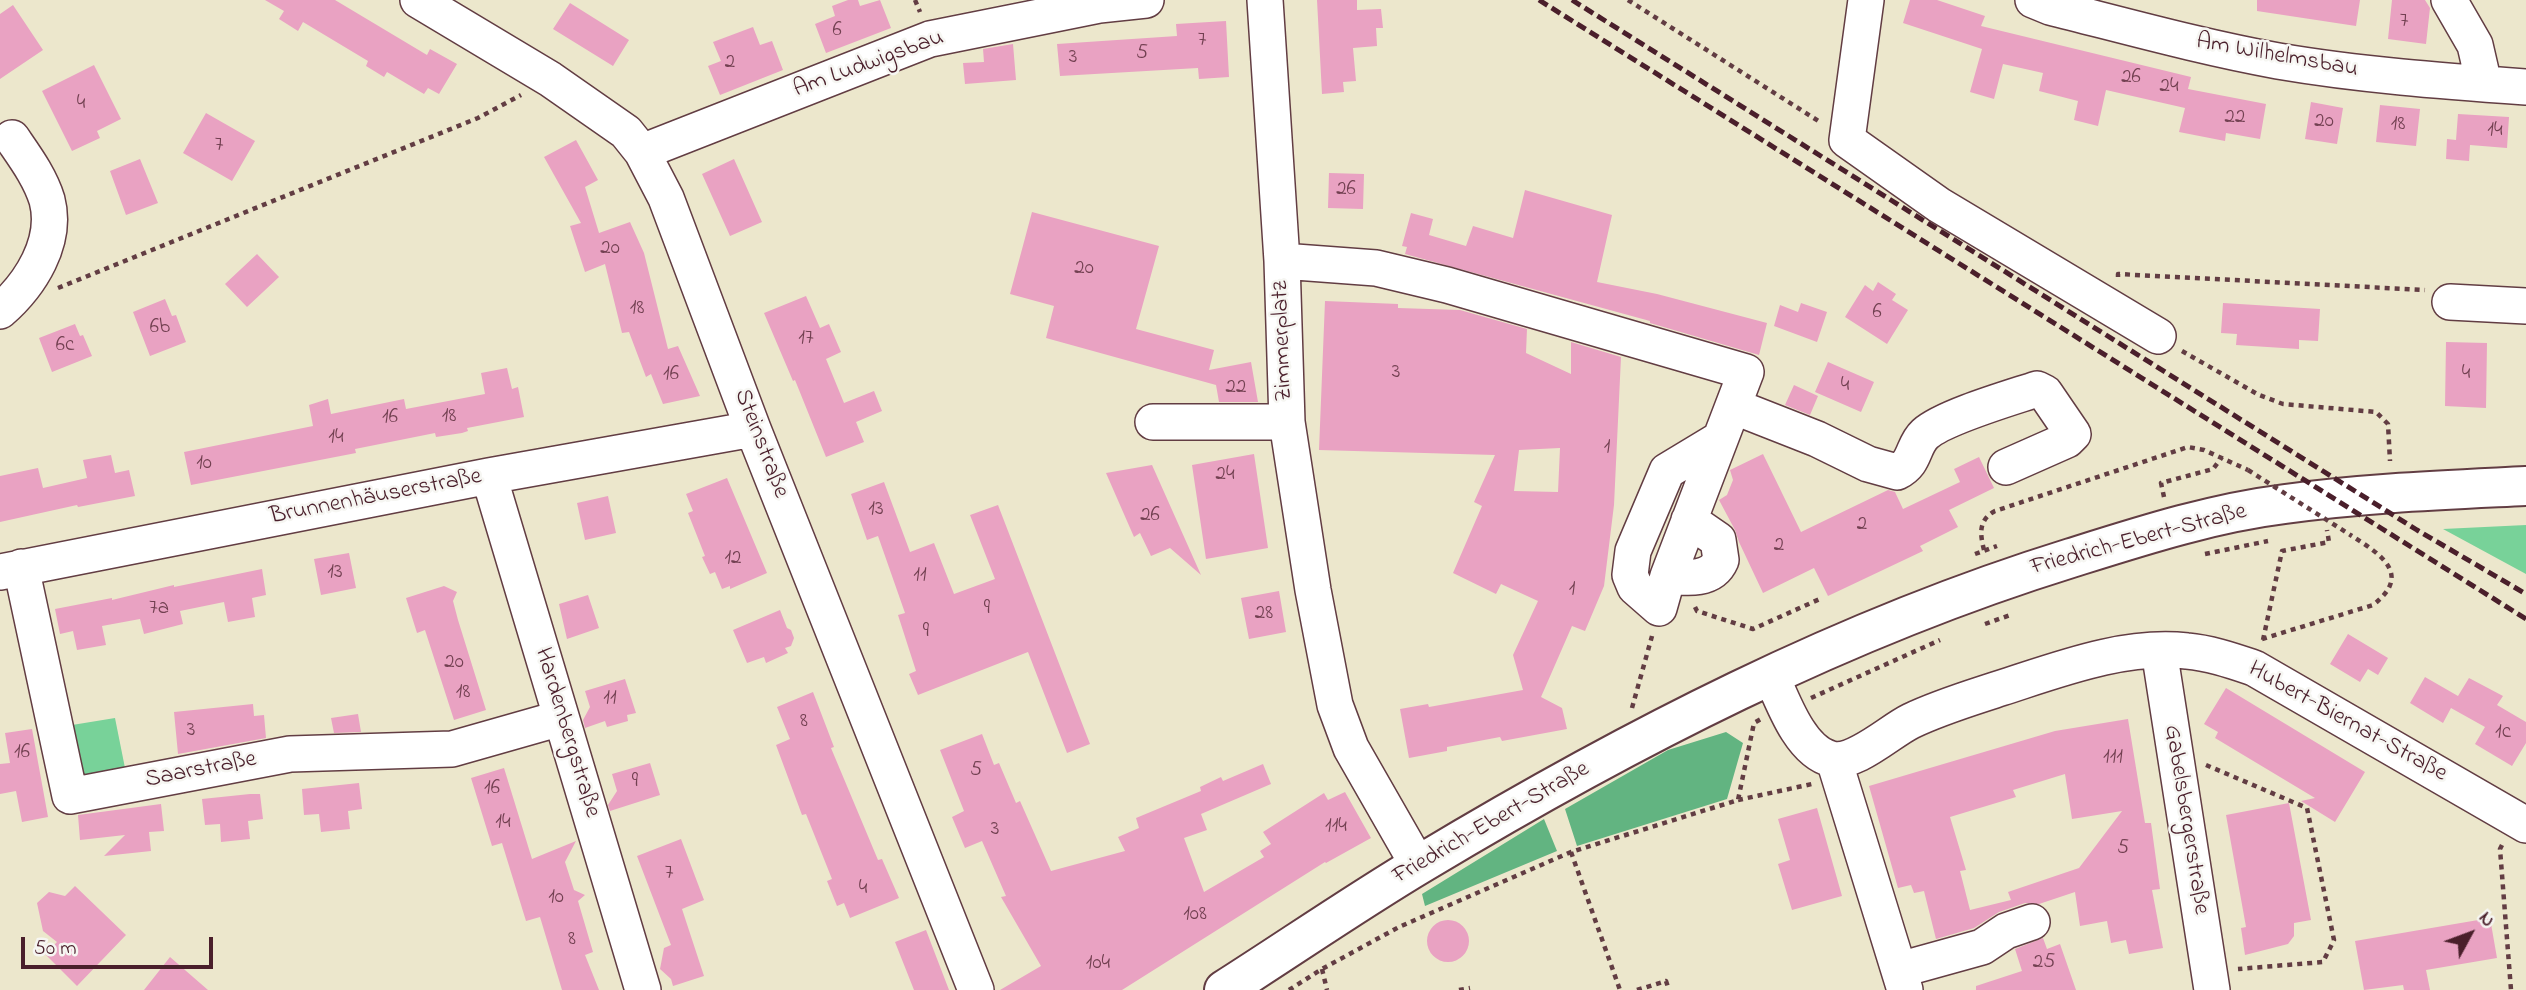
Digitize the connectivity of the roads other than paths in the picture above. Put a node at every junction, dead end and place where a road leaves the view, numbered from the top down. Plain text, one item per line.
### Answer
1 (418, 0) edge
2 (1146, 0) edge
3 (1265, 0) edge
4 (1866, 0) edge
5 (2033, 0) edge
6 (2449, 0) edge
7 (2484, 84) junction
8 (2526, 87) edge
9 (12, 138) dead end
10 (642, 152) junction
11 (1282, 261) junction
12 (2450, 302) road end
13 (2526, 306) edge
14 (0, 311) edge
15 (2158, 336) road end
16 (1733, 406) junction
17 (1153, 422) dead end
18 (1287, 422) junction
19 (753, 429) junction
20 (1720, 439) junction
21 (2006, 467) dead end
22 (489, 476) junction
23 (2526, 486) edge
24 (10, 570) edge
25 (2159, 650) junction
26 (1778, 691) junction
27 (561, 718) junction
28 (1834, 760) junction
29 (2520, 822) edge
30 (1418, 865) junction
31 (2032, 922) dead end
32 (1902, 980) edge
33 (2211, 981) edge
34 (643, 990) edge
35 (976, 990) edge
36 (1224, 990) edge

1 - 10 street, Steinstraße
2 - 10 street, Am Ludwigsbau
3 - 11 street
4 - 15 street
5 - 7 street, Am Wilhelmsbau
6 - 7 street
7 - 8 street, Am Wilhelmsbau
9 - 14 street
10 - 19 street, Steinstraße
11 - 16 street, Zimmerplatz
11 - 18 street, Zimmerplatz
12 - 13 street
16 - 20 street, Zimmerplatz
16 - 21 street
17 - 18 street
18 - 30 street, Zimmerplatz
19 - 22 street, Brunnenhäuserstraße
19 - 35 street, Steinstraße
20 - 20 street, Zimmerplatz
22 - 24 street, Brunnenhäuserstraße
22 - 27 street, Hardenbergstraße
23 - 26 main road, Friedrich-Ebert-Straße
24 - 27 street, Saarstraße
25 - 28 street
25 - 29 street, Hubert-Biernat-Straße
25 - 33 street, Gabelsbergerstraße
26 - 28 street
26 - 30 main road, Friedrich-Ebert-Straße
27 - 34 street, Hardenbergstraße
28 - 32 street
30 - 36 main road, Friedrich-Ebert-Straße
31 - 32 street

